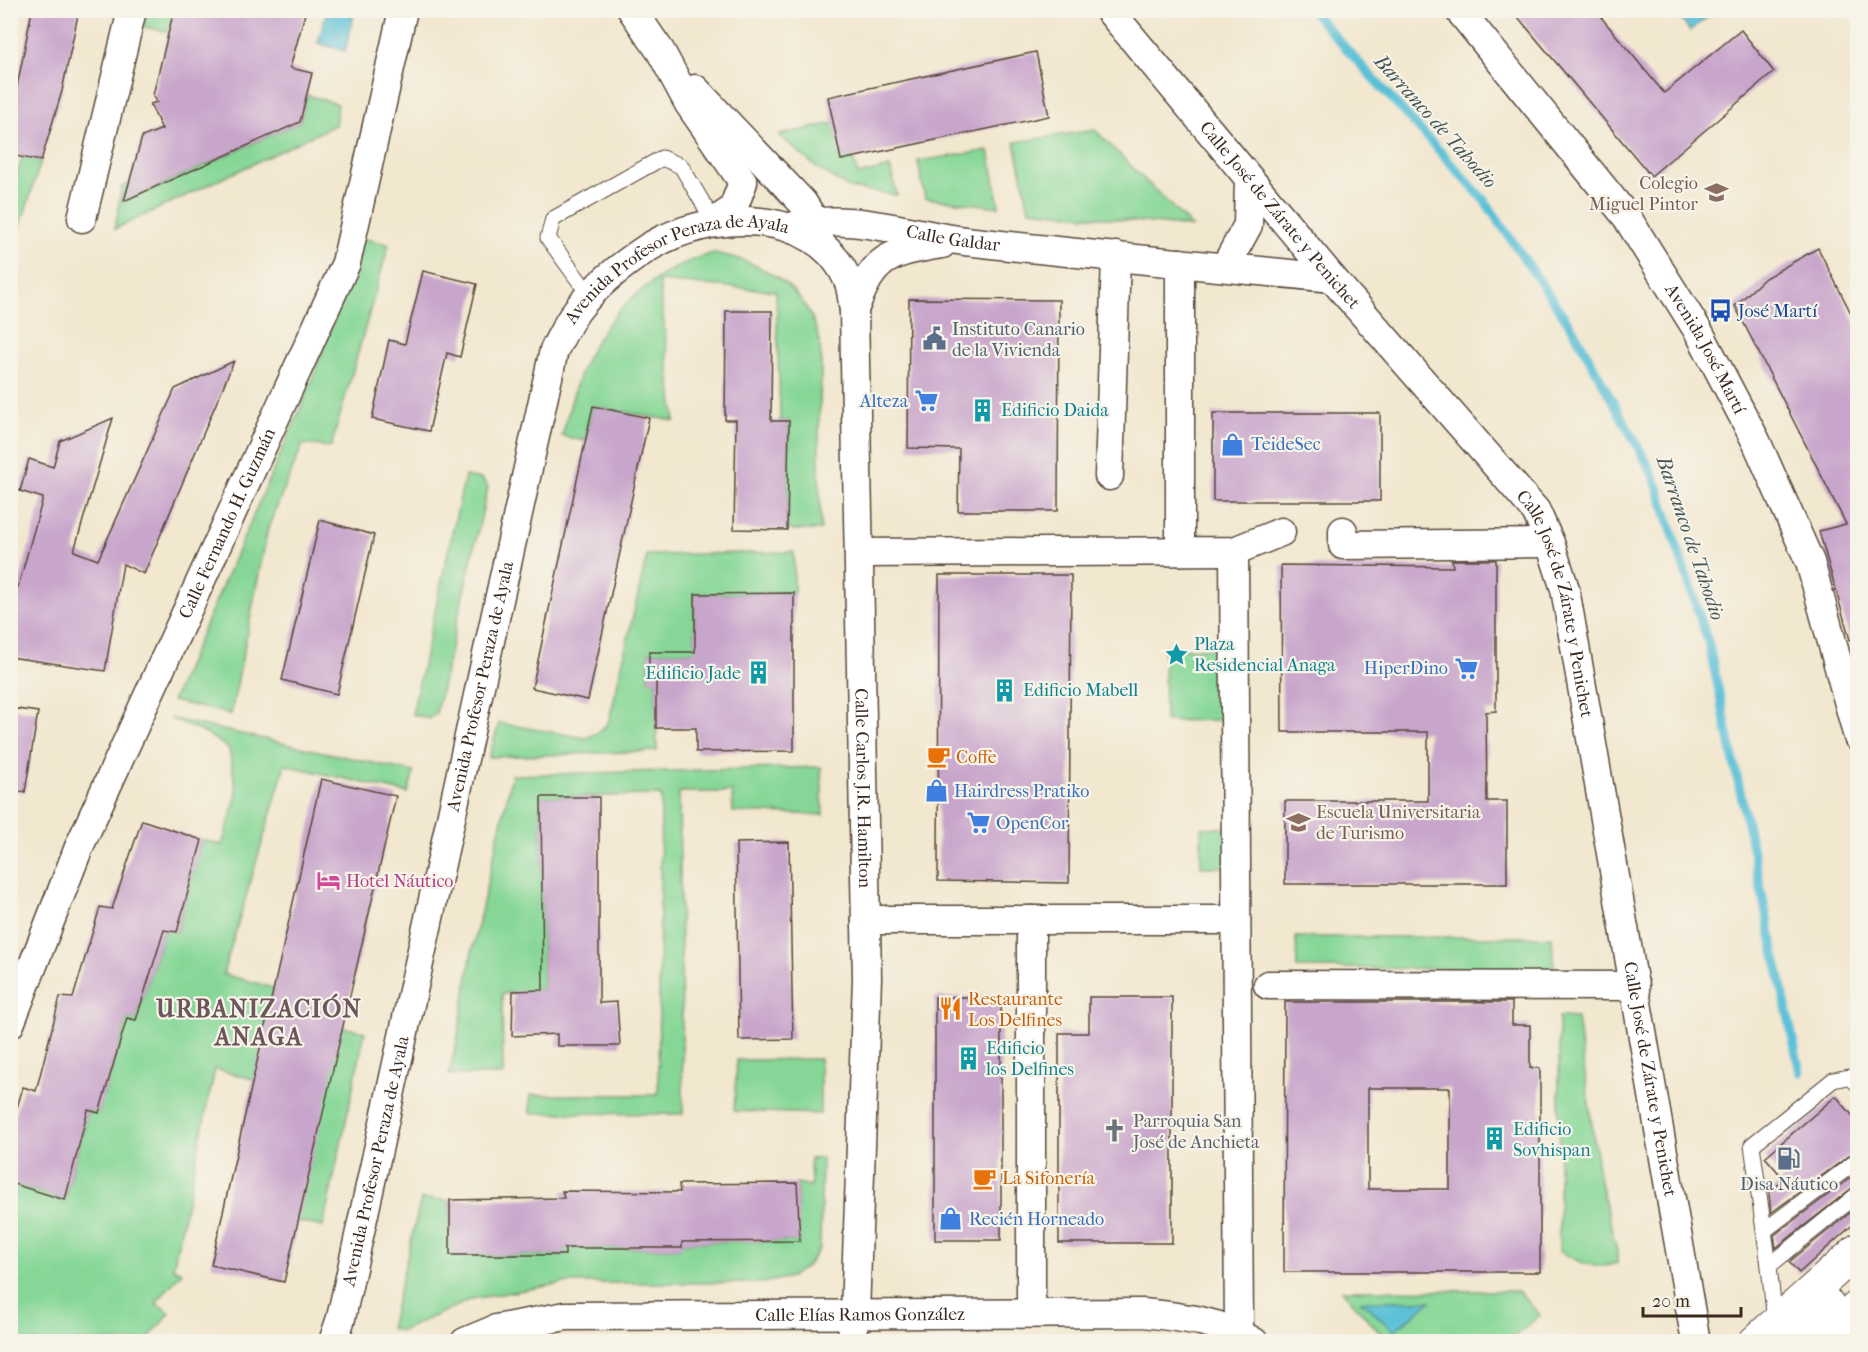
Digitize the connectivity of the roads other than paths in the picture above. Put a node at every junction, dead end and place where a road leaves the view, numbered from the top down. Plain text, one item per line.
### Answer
1 (132, 10) edge
2 (403, 10) edge
3 (632, 10) edge
4 (1109, 10) edge
5 (1459, 10) edge
6 (661, 52) junction
7 (1249, 179) junction
8 (82, 218) dead end
9 (714, 222) junction
10 (809, 231) junction
11 (962, 241) junction
12 (1116, 256) junction
13 (1180, 263) junction
14 (1224, 267) junction
15 (1332, 278) junction
16 (590, 296) junction
17 (854, 310) junction
18 (1109, 476) dead end
19 (1343, 531) dead end
20 (1281, 532) dead end
21 (1550, 543) junction
22 (1180, 551) junction
23 (1234, 551) junction
24 (859, 553) junction
25 (1857, 737) edge
26 (866, 920) junction
27 (1031, 920) junction
28 (1236, 920) junction
29 (1268, 984) dead end
30 (1635, 986) junction
31 (10, 1024) edge
32 (1857, 1084) edge
33 (1857, 1160) edge
34 (1857, 1194) edge
35 (1765, 1230) junction
36 (1857, 1250) edge
37 (1769, 1266) junction
38 (1857, 1279) edge
39 (1857, 1307) edge
40 (855, 1313) junction
41 (1031, 1313) junction
42 (340, 1334) edge
43 (1774, 1335) edge
44 (1247, 1337) edge
45 (465, 1341) edge
46 (851, 1341) edge
47 (1696, 1341) edge
48 (1818, 1341) edge

1 - 8 street
2 - 31 street, Calle Fernando H. Guzmán
3 - 6 street
4 - 7 street, Calle José de Zárate y Penichet
5 - 25 street, Avenida José Martí
6 - 9 street
6 - 10 street, Calle Carlos J.R. Hamilton
7 - 14 street
7 - 15 street, Calle José de Zárate y Penichet
9 - 10 street, Avenida Profesor Peraza de Ayala
9 - 16 street, Avenida Profesor Peraza de Ayala
9 - 16 lane
10 - 11 street, Calle Galdar
10 - 17 street, Calle Carlos J.R. Hamilton
11 - 12 street, Calle Galdar
11 - 17 street
12 - 13 street, Calle Galdar
12 - 18 street
13 - 14 street, Calle Galdar
13 - 22 street
14 - 15 street, Calle Galdar
15 - 21 street, Calle José de Zárate y Penichet
16 - 42 street, Avenida Profesor Peraza de Ayala
17 - 24 street, Calle Carlos J.R. Hamilton
19 - 21 street
20 - 23 street
21 - 30 street, Calle José de Zárate y Penichet
22 - 23 street
22 - 24 street
23 - 28 street
24 - 26 street, Calle Carlos J.R. Hamilton
26 - 27 street
26 - 40 street, Calle Carlos J.R. Hamilton
27 - 28 street
27 - 41 street
28 - 44 street
29 - 30 street
30 - 47 street, Calle José de Zárate y Penichet
32 - 35 lane
33 - 35 lane
34 - 37 lane
35 - 37 lane
36 - 43 main road
37 - 43 lane
38 - 43 main road
39 - 48 main road
40 - 41 street, Calle Elías Ramos González
40 - 45 street, Calle Elías Ramos González
40 - 46 street, Calle Carlos J.R. Hamilton
41 - 44 street, Calle Elías Ramos González

